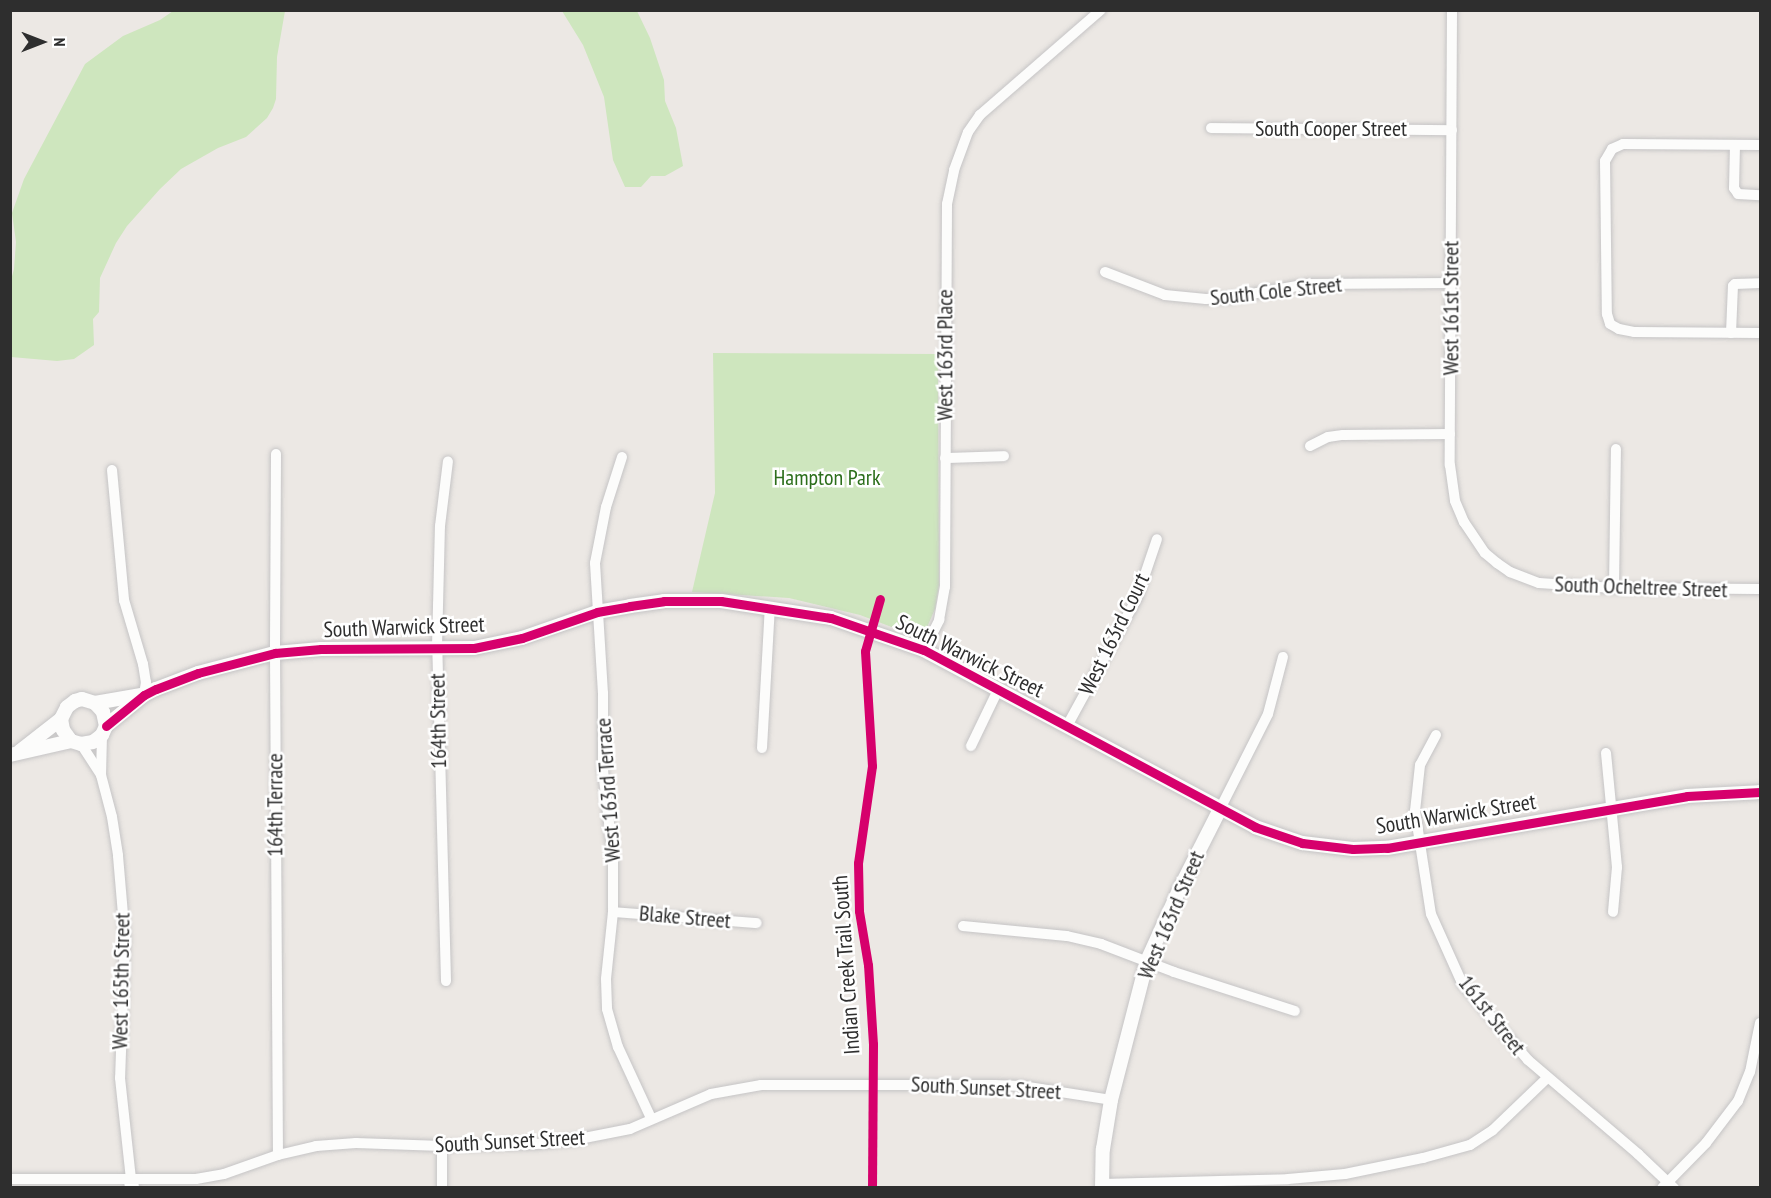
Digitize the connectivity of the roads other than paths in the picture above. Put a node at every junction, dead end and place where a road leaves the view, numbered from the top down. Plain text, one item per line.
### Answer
1 (1101, 10) edge
2 (1452, 10) edge
3 (1211, 128) dead end
4 (1452, 130) junction
5 (1735, 145) junction
6 (1761, 145) edge
7 (1761, 195) edge
8 (1105, 272) dead end
9 (1451, 283) junction
10 (1761, 283) edge
11 (1731, 333) junction
12 (1761, 333) edge
13 (1450, 434) junction
14 (1310, 446) dead end
15 (1616, 449) dead end
16 (276, 454) dead end
17 (1004, 456) dead end
18 (622, 457) dead end
19 (945, 458) junction
20 (448, 461) dead end
21 (112, 470) dead end
22 (1157, 539) dead end
23 (1522, 577) joint
24 (1614, 588) junction
25 (1761, 590) edge
26 (770, 607) junction
27 (597, 612) junction
28 (436, 647) junction
29 (924, 650) junction
30 (274, 653) junction
31 (1283, 657) dead end
32 (999, 690) junction
33 (144, 695) junction
34 (95, 702) junction
35 (61, 719) junction
36 (1067, 726) junction
37 (104, 730) junction
38 (1436, 735) dead end
39 (76, 743) junction
40 (970, 746) dead end
41 (762, 748) dead end
42 (14, 750) edge
43 (1606, 753) dead end
44 (101, 776) junction
45 (1761, 792) edge
46 (1220, 808) junction
47 (1612, 808) junction
48 (1419, 842) junction
49 (613, 912) junction
50 (1613, 912) dead end
51 (757, 923) dead end
52 (963, 926) dead end
53 (1147, 961) junction
54 (446, 981) dead end
55 (1295, 1011) dead end
56 (1761, 1023) edge
57 (1547, 1078) junction
58 (1111, 1100) junction
59 (651, 1118) junction
60 (442, 1146) junction
61 (278, 1155) junction
62 (10, 1179) edge
63 (132, 1184) edge
64 (1102, 1186) edge
65 (1668, 1186) edge
66 (442, 1188) edge

1 - 19 street, West 163rd Place
2 - 4 street, West 161st Street
3 - 4 street, South Cooper Street
4 - 9 street, West 161st Street
5 - 6 street
5 - 7 street
5 - 11 street
8 - 9 street, South Cole Street
9 - 13 street, West 161st Street
10 - 11 street
11 - 12 street
13 - 14 street
13 - 23 street, West 161st Street
15 - 24 street
16 - 30 street, 164th Terrace
17 - 19 street
18 - 27 street, West 163rd Terrace
19 - 29 street, West 163rd Place
20 - 28 street, 164th Street
21 - 33 street
22 - 36 street, West 163rd Court
23 - 24 street, South Ocheltree Street
24 - 25 street, South Ocheltree Street
26 - 27 street, South Warwick Street
26 - 29 street, South Warwick Street
26 - 41 street
27 - 28 street, South Warwick Street
27 - 49 street, West 163rd Terrace
28 - 30 street, South Warwick Street
28 - 54 street, 164th Street
29 - 32 street, South Warwick Street
30 - 33 street, South Warwick Street
30 - 61 street, 164th Terrace
31 - 46 street, West 163rd Street
32 - 36 street, South Warwick Street
32 - 40 street, South Warwick Street
33 - 34 street
33 - 37 street
34 - 35 street
34 - 37 street
35 - 39 street
35 - 42 street
36 - 46 street, South Warwick Street
37 - 39 street
37 - 44 street, West 165th Street
38 - 48 street
39 - 42 street
39 - 44 street, West 165th Street
43 - 47 street
44 - 63 street, West 165th Street
45 - 47 street, South Warwick Street
46 - 48 street, South Warwick Street
46 - 53 street, West 163rd Street
47 - 48 street, South Warwick Street
47 - 50 street
48 - 57 street, 161st Street
49 - 51 street, Blake Street
49 - 59 street, West 163rd Terrace
52 - 53 street
53 - 55 street
53 - 58 street, West 163rd Street
56 - 65 street
57 - 64 street
57 - 65 street
58 - 59 street, South Sunset Street
58 - 64 street, West 163rd Street
59 - 60 street, South Sunset Street
60 - 61 street, South Sunset Street
60 - 66 street
61 - 63 street, South Sunset Street
62 - 63 street, South Sunset Street

